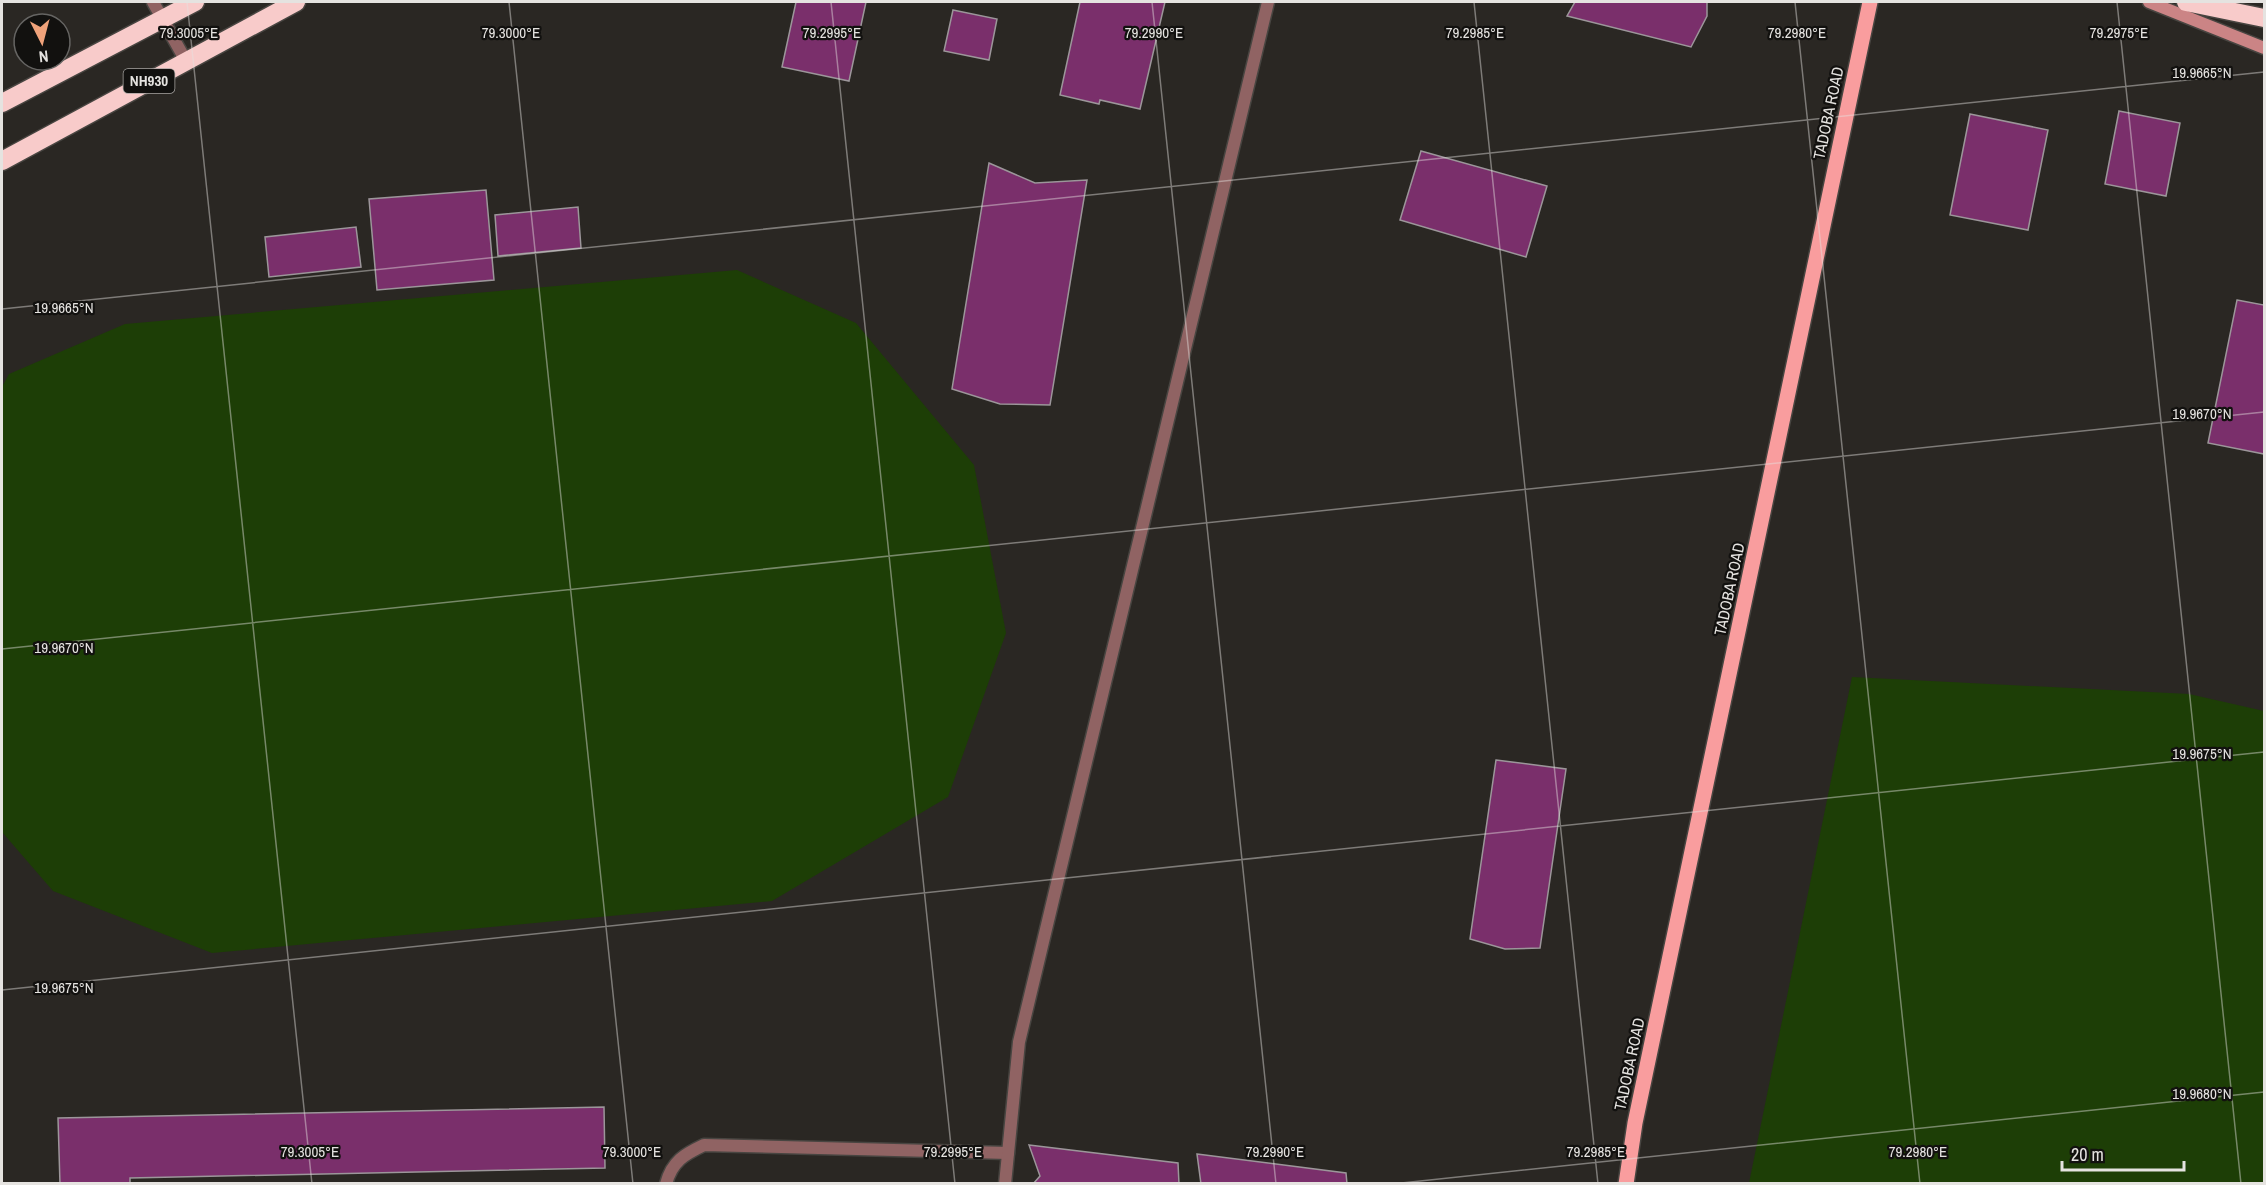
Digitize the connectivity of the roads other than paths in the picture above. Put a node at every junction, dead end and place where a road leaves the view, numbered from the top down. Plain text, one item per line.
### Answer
1 (153, 2) edge
2 (195, 2) edge
3 (296, 2) edge
4 (1268, 2) edge
5 (1870, 2) edge
6 (2149, 2) edge
7 (2186, 2) edge
8 (2265, 18) edge
9 (162, 19) junction
10 (2265, 48) edge
11 (186, 61) junction
12 (2, 103) edge
13 (2, 161) edge
14 (1008, 1153) junction
15 (666, 1184) edge
16 (1005, 1184) edge
17 (1626, 1184) edge

1 - 9 lane
2 - 9 highway
3 - 11 highway, NH930
4 - 14 lane
5 - 17 main road, TADOBA ROAD
6 - 10 street
7 - 8 highway
9 - 11 lane
9 - 12 highway
11 - 13 highway, NH930
14 - 15 lane
14 - 16 lane

